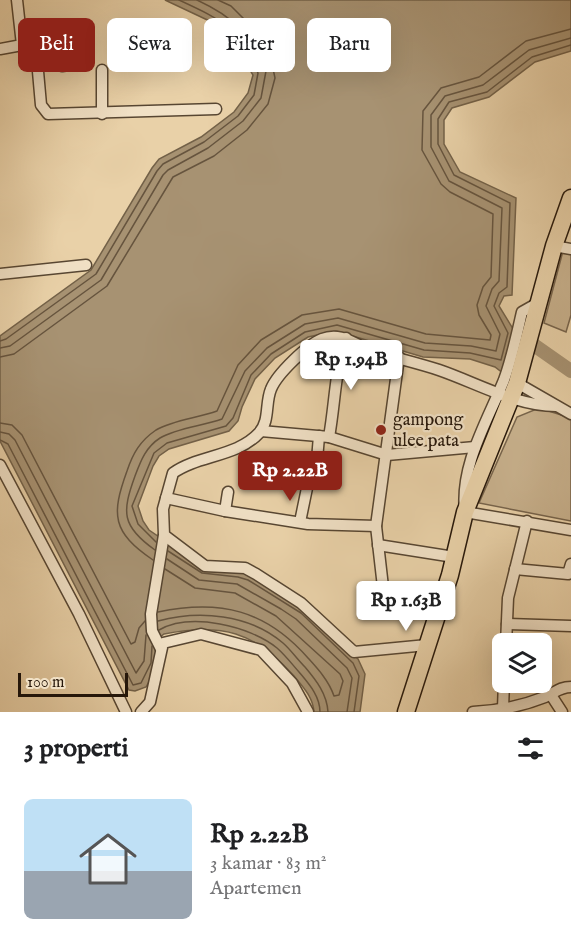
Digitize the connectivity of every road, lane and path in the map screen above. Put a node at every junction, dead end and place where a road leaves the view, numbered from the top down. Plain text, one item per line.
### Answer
1 (17, 0) edge
2 (19, 18) edge
3 (18, 46) edge
4 (0, 49) edge
5 (102, 70) dead end
6 (38, 72) edge
7 (216, 109) dead end
8 (102, 114) junction
9 (571, 198) edge
10 (554, 246) junction
11 (571, 249) edge
12 (86, 265) dead end
13 (0, 274) edge
14 (346, 338) junction
15 (399, 357) junction
16 (510, 386) junction
17 (556, 406) junction
18 (571, 414) edge
19 (261, 431) junction
20 (324, 436) junction
21 (475, 447) junction
22 (387, 455) junction
23 (317, 460) dead end
24 (0, 465) edge
25 (307, 488) dead end
26 (228, 492) dead end
27 (166, 498) junction
28 (225, 511) junction
29 (465, 512) junction
30 (300, 522) junction
31 (527, 522) junction
32 (376, 526) junction
33 (571, 530) edge
34 (164, 536) junction
35 (378, 545) junction
36 (454, 557) junction
37 (571, 564) edge
38 (514, 569) junction
39 (384, 586) dead end
40 (507, 624) junction
41 (571, 626) edge
42 (507, 633) edge
43 (427, 645) junction
44 (160, 647) junction
45 (571, 687) edge
46 (501, 693) edge
47 (551, 694) junction
48 (497, 711) edge
49 (126, 712) edge
50 (141, 712) edge
51 (308, 712) edge
52 (406, 712) edge
53 (474, 712) edge
54 (562, 712) edge

1 - 2 street
3 - 4 street
5 - 8 street
6 - 8 street
7 - 8 street
9 - 10 highway
10 - 11 street
10 - 16 highway
12 - 13 street
14 - 15 street
14 - 19 street
14 - 20 street
15 - 16 street
15 - 22 street
16 - 17 street
16 - 17 street
16 - 21 street
16 - 29 highway
17 - 18 street
19 - 20 street
19 - 27 street
20 - 22 street
20 - 23 street
21 - 22 street
21 - 29 street
22 - 32 street
24 - 49 street
25 - 30 street
26 - 28 street
27 - 28 street
27 - 34 street
28 - 30 street
29 - 31 street
29 - 36 highway
30 - 32 street
31 - 33 street
31 - 38 street
32 - 35 street
34 - 43 street
34 - 44 street
35 - 36 street
35 - 39 street
36 - 43 highway
37 - 38 street
38 - 40 street
40 - 41 street
40 - 42 street
43 - 52 highway
44 - 50 street
44 - 51 street
45 - 47 street
46 - 48 street
47 - 48 street
47 - 54 street
48 - 53 street

